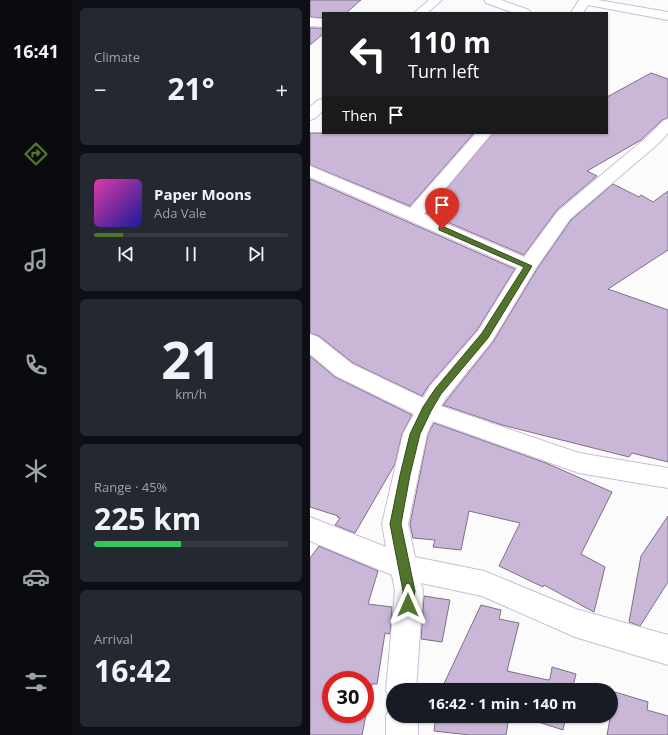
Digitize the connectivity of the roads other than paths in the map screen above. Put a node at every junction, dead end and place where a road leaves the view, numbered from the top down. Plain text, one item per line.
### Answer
1 (436, 0) edge
2 (490, 0) edge
3 (421, 12) edge
4 (522, 12) edge
5 (578, 12) edge
6 (668, 16) edge
7 (310, 22) edge
8 (322, 23) edge
9 (322, 104) edge
10 (310, 115) edge
11 (668, 124) edge
12 (483, 134) edge
13 (310, 171) edge
14 (413, 216) junction
15 (528, 266) junction
16 (310, 342) edge
17 (427, 410) junction
18 (668, 478) edge
19 (310, 529) edge
20 (404, 567) junction
21 (668, 650) edge
22 (402, 683) edge
23 (402, 723) edge
24 (402, 735) edge

1 - 3 street
2 - 4 street
5 - 6 street
7 - 8 street
9 - 10 street
11 - 15 street
12 - 14 street
13 - 14 street
14 - 15 street
15 - 17 street
16 - 17 street
17 - 18 street
17 - 20 street
19 - 20 street
20 - 21 street
20 - 22 street
23 - 24 street

